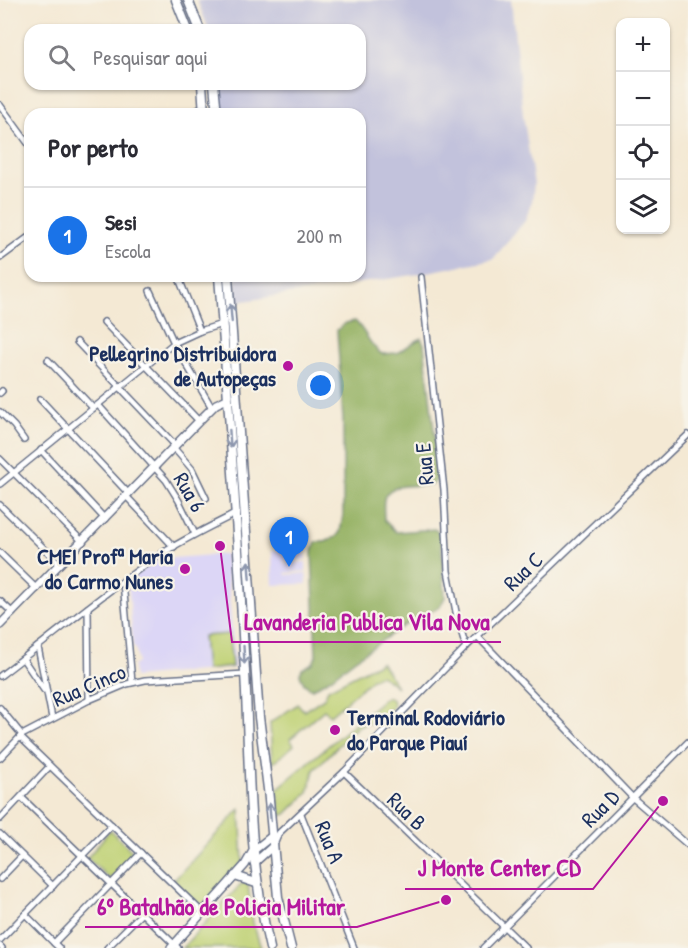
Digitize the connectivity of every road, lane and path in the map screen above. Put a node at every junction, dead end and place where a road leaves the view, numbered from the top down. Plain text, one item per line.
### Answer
1 (176, 0) edge
2 (188, 0) edge
3 (186, 24) edge
4 (198, 24) edge
5 (202, 90) edge
6 (215, 90) edge
7 (216, 101) junction
8 (0, 105) edge
9 (203, 107) edge
10 (217, 108) edge
11 (24, 138) edge
12 (24, 240) edge
13 (0, 258) edge
14 (421, 277) dead end
15 (180, 282) edge
16 (219, 282) edge
17 (228, 282) edge
18 (150, 291) dead end
19 (104, 322) dead end
20 (222, 324) junction
21 (200, 331) junction
22 (223, 339) junction
23 (233, 339) junction
24 (77, 342) dead end
25 (174, 343) junction
26 (48, 360) dead end
27 (146, 366) junction
28 (121, 388) junction
29 (40, 399) dead end
30 (227, 399) junction
31 (238, 402) junction
32 (96, 407) junction
33 (212, 408) junction
34 (0, 412) edge
35 (199, 421) junction
36 (68, 429) junction
37 (688, 435) edge
38 (24, 440) dead end
39 (174, 446) junction
40 (41, 450) junction
41 (0, 459) edge
42 (154, 467) junction
43 (14, 473) junction
44 (0, 484) edge
45 (127, 495) junction
46 (206, 498) dead end
47 (0, 505) edge
48 (235, 514) junction
49 (105, 519) junction
50 (195, 534) junction
51 (247, 538) junction
52 (237, 539) junction
53 (83, 542) junction
54 (174, 547) junction
55 (0, 553) edge
56 (60, 564) junction
57 (123, 582) junction
58 (37, 589) junction
59 (0, 601) edge
60 (88, 608) junction
61 (12, 614) junction
62 (0, 626) edge
63 (478, 637) junction
64 (38, 647) junction
65 (466, 647) junction
66 (23, 659) junction
67 (245, 674) junction
68 (0, 676) edge
69 (132, 682) junction
70 (47, 694) junction
71 (89, 700) junction
72 (0, 708) edge
73 (52, 718) junction
74 (21, 736) junction
75 (688, 742) edge
76 (247, 747) junction
77 (0, 758) edge
78 (50, 766) junction
79 (344, 772) junction
80 (266, 775) junction
81 (21, 797) junction
82 (633, 798) junction
83 (301, 814) junction
84 (0, 819) edge
85 (112, 825) junction
86 (0, 834) edge
87 (276, 834) junction
88 (688, 845) edge
89 (273, 846) junction
90 (253, 852) junction
91 (141, 853) junction
92 (22, 856) junction
93 (81, 856) junction
94 (250, 864) junction
95 (236, 876) junction
96 (0, 879) edge
97 (111, 883) junction
98 (256, 883) junction
99 (53, 886) junction
100 (202, 912) junction
101 (142, 913) junction
102 (25, 914) junction
103 (504, 928) junction
104 (0, 940) edge
105 (54, 943) junction
106 (174, 947) edge
107 (59, 948) edge
108 (107, 948) edge
109 (270, 948) edge
110 (291, 948) edge
111 (354, 948) edge
112 (483, 948) edge
113 (526, 948) edge

1 - 3 main road
2 - 4 main road
5 - 9 main road
6 - 7 main road
7 - 9 main road
7 - 10 main road
8 - 11 street
12 - 13 street
14 - 65 street, Rua E
15 - 21 street
16 - 20 main road
23 -> 17 main road
18 - 25 street
19 - 27 street
20 - 21 street
20 - 22 main road
21 - 25 street
22 - 23 main road
22 - 30 main road
23 - 31 main road
24 - 28 street
25 - 27 street
25 - 33 street
26 - 32 street, Rua 6
27 - 28 street
27 - 35 street
28 - 32 street
28 - 39 street
29 - 36 street
30 - 31 main road
30 - 33 street
30 -> 48 main road
31 - 51 main road
32 - 36 street
32 - 42 street, Rua 6
33 - 35 street
34 - 38 street
35 - 39 street
36 - 40 street
36 - 45 street
37 - 63 street, Rua C
39 - 42 street
39 - 46 street
40 - 43 street
40 - 49 street
41 - 43 street
42 - 45 street
42 - 50 street, Rua 6
43 - 44 street
43 - 53 street
45 - 49 street
45 - 54 street
47 - 56 street
48 - 50 street
48 - 52 main road
49 - 53 street
50 - 54 street
51 - 52 main road
80 -> 51 main road
52 -> 67 main road
53 - 56 street
54 - 57 street
55 - 58 street
56 - 58 street
57 - 60 street
57 - 69 street
58 - 61 street
59 - 61 street
60 - 64 street
60 - 71 street
61 - 62 street
63 - 65 street, Rua C
63 - 82 street
64 - 66 street
64 - 70 street
65 - 79 street, Rua C
66 - 68 street
66 - 70 street
67 - 69 street, Rua Cinco
67 - 76 main road
69 - 71 street, Rua Cinco
70 - 73 street
71 - 73 street, Rua Cinco
72 - 74 street
73 - 74 street, Rua Cinco
74 - 77 street, Rua Cinco
74 - 78 street
75 - 82 street, Rua D
76 - 80 main road
76 - 90 main road
78 - 81 street
78 - 85 street
79 - 83 street, Rua C
79 - 103 street, Rua B
87 -> 80 main road
81 - 84 street
81 - 93 street
82 - 88 street
82 - 103 street, Rua D
83 - 87 street, Rua C
83 - 111 street, Rua A
85 - 91 street
85 - 93 street
86 - 92 street
87 - 89 main road
87 - 90 street
89 - 94 street
89 - 110 main road
90 - 94 main road
91 - 97 street
91 - 100 street
92 - 96 street
92 - 99 street
93 - 97 street
93 - 99 street
94 - 95 street
94 - 98 main road
95 - 98 main road
95 - 100 street
97 - 101 street
97 - 105 street
98 - 109 main road
99 - 102 street
100 - 106 street
101 - 106 street
101 - 108 street
102 - 104 street
102 - 105 street
103 - 112 street, Rua D
103 - 113 street, Rua B
105 - 107 street

